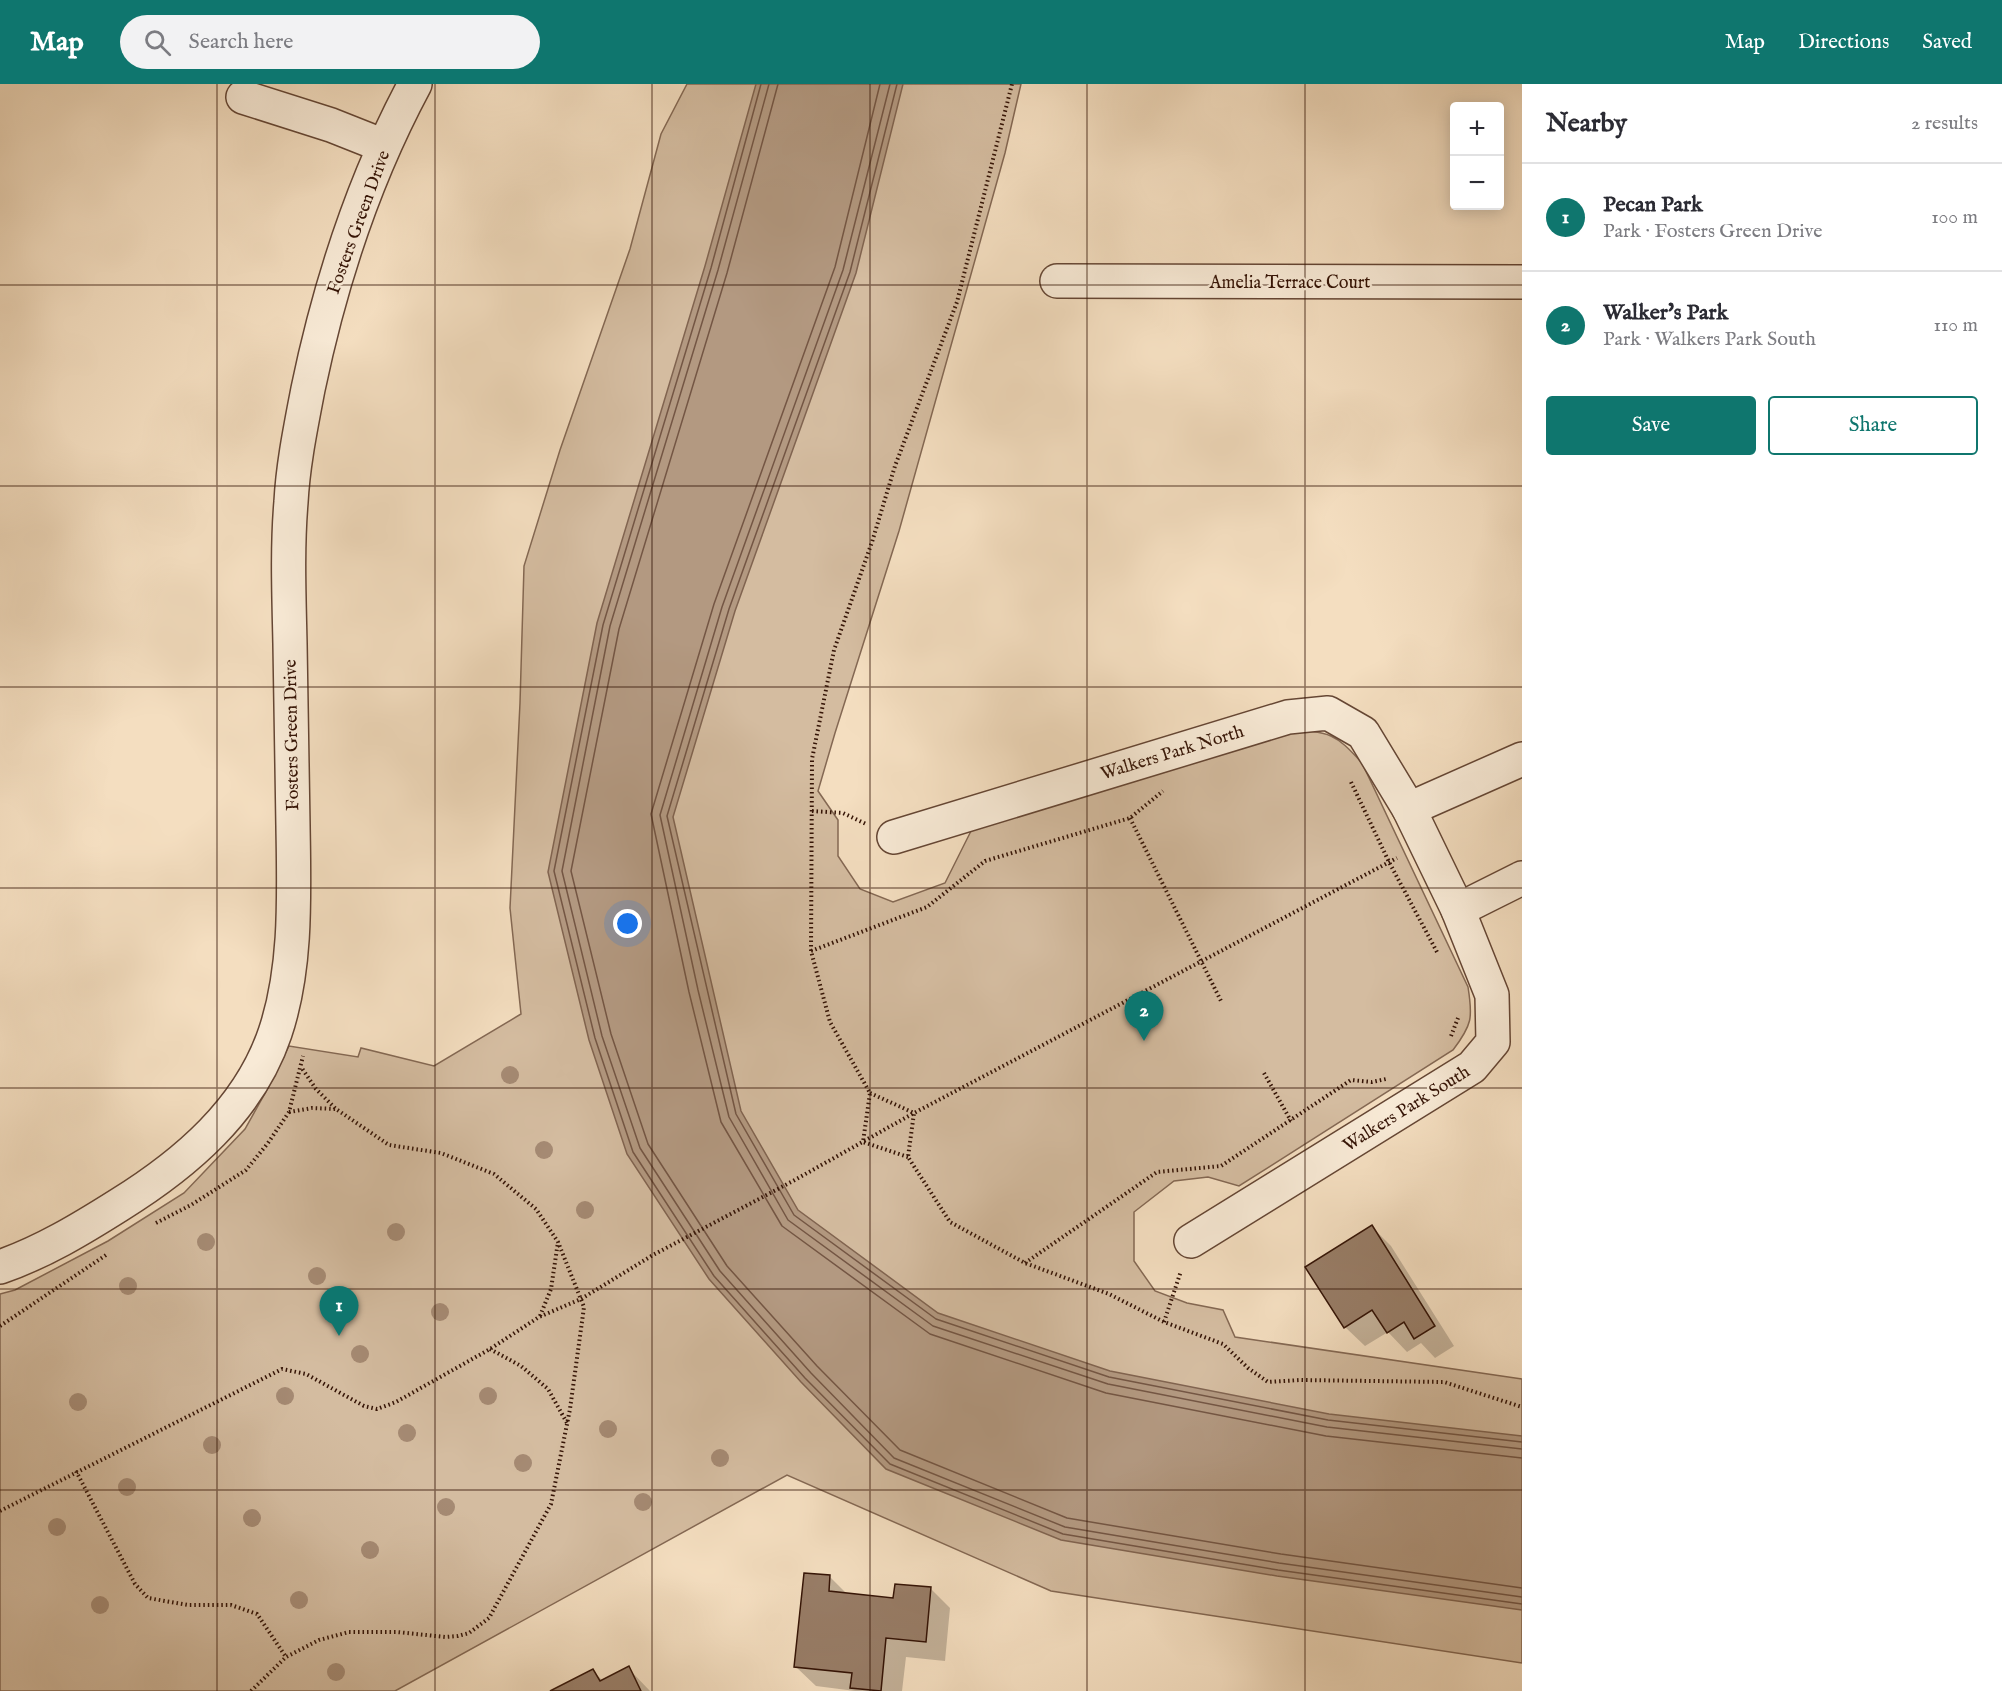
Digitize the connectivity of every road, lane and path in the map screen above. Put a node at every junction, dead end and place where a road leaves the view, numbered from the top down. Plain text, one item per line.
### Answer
1 (415, 84) edge
2 (1012, 84) edge
3 (243, 97) dead end
4 (384, 146) junction
5 (1057, 281) dead end
6 (1522, 282) edge
7 (1522, 759) edge
8 (1349, 777) dead end
9 (1165, 789) dead end
10 (1408, 809) junction
11 (812, 811) junction
12 (1130, 818) junction
13 (894, 837) joint
14 (1425, 843) junction
15 (1389, 862) junction
16 (1522, 878) edge
17 (1458, 910) junction
18 (811, 951) junction
19 (1437, 954) dead end
20 (1200, 961) junction
21 (1221, 1001) dead end
22 (1458, 1011) dead end
23 (1448, 1041) dead end
24 (301, 1067) dead end
25 (1264, 1073) dead end
26 (1392, 1078) dead end
27 (870, 1093) junction
28 (336, 1109) junction
29 (289, 1112) dead end
30 (914, 1113) junction
31 (1291, 1121) junction
32 (863, 1142) junction
33 (908, 1157) junction
34 (558, 1242) junction
35 (1191, 1242) joint
36 (1025, 1263) junction
37 (0, 1267) edge
38 (581, 1299) junction
39 (539, 1317) junction
40 (1164, 1322) junction
41 (490, 1349) junction
42 (1522, 1407) edge
43 (567, 1423) junction
44 (76, 1471) junction
45 (0, 1511) edge
46 (286, 1657) junction
47 (251, 1691) edge

1 - 4 street, Fosters Green Drive
2 - 11 path
3 - 4 street
4 - 37 street, Fosters Green Drive
5 - 6 street, Amelia Terrace Court
7 - 10 street
8 - 15 path
9 - 12 path
10 - 13 street, Walkers Park North
10 - 14 street, Walkers Park South
11 - 13 path
11 - 18 path
12 - 18 path
12 - 20 path
14 - 15 path
14 - 17 street, Walkers Park South
15 - 19 path
15 - 20 path
16 - 17 street
17 - 35 street, Walkers Park South
18 - 27 path
20 - 21 path
20 - 30 path
22 - 23 path
24 - 28 path
25 - 31 path
26 - 31 path
27 - 30 path
27 - 32 path
28 - 29 path
28 - 34 path
30 - 32 path
30 - 33 path
31 - 36 path
32 - 33 path
32 - 38 path
33 - 36 path
34 - 38 path
34 - 39 path
35 - 40 path
36 - 40 path
38 - 39 path
38 - 43 path
39 - 41 path
40 - 42 path
41 - 43 path
41 - 44 path
43 - 46 path
44 - 45 path
44 - 46 path
46 - 47 path

